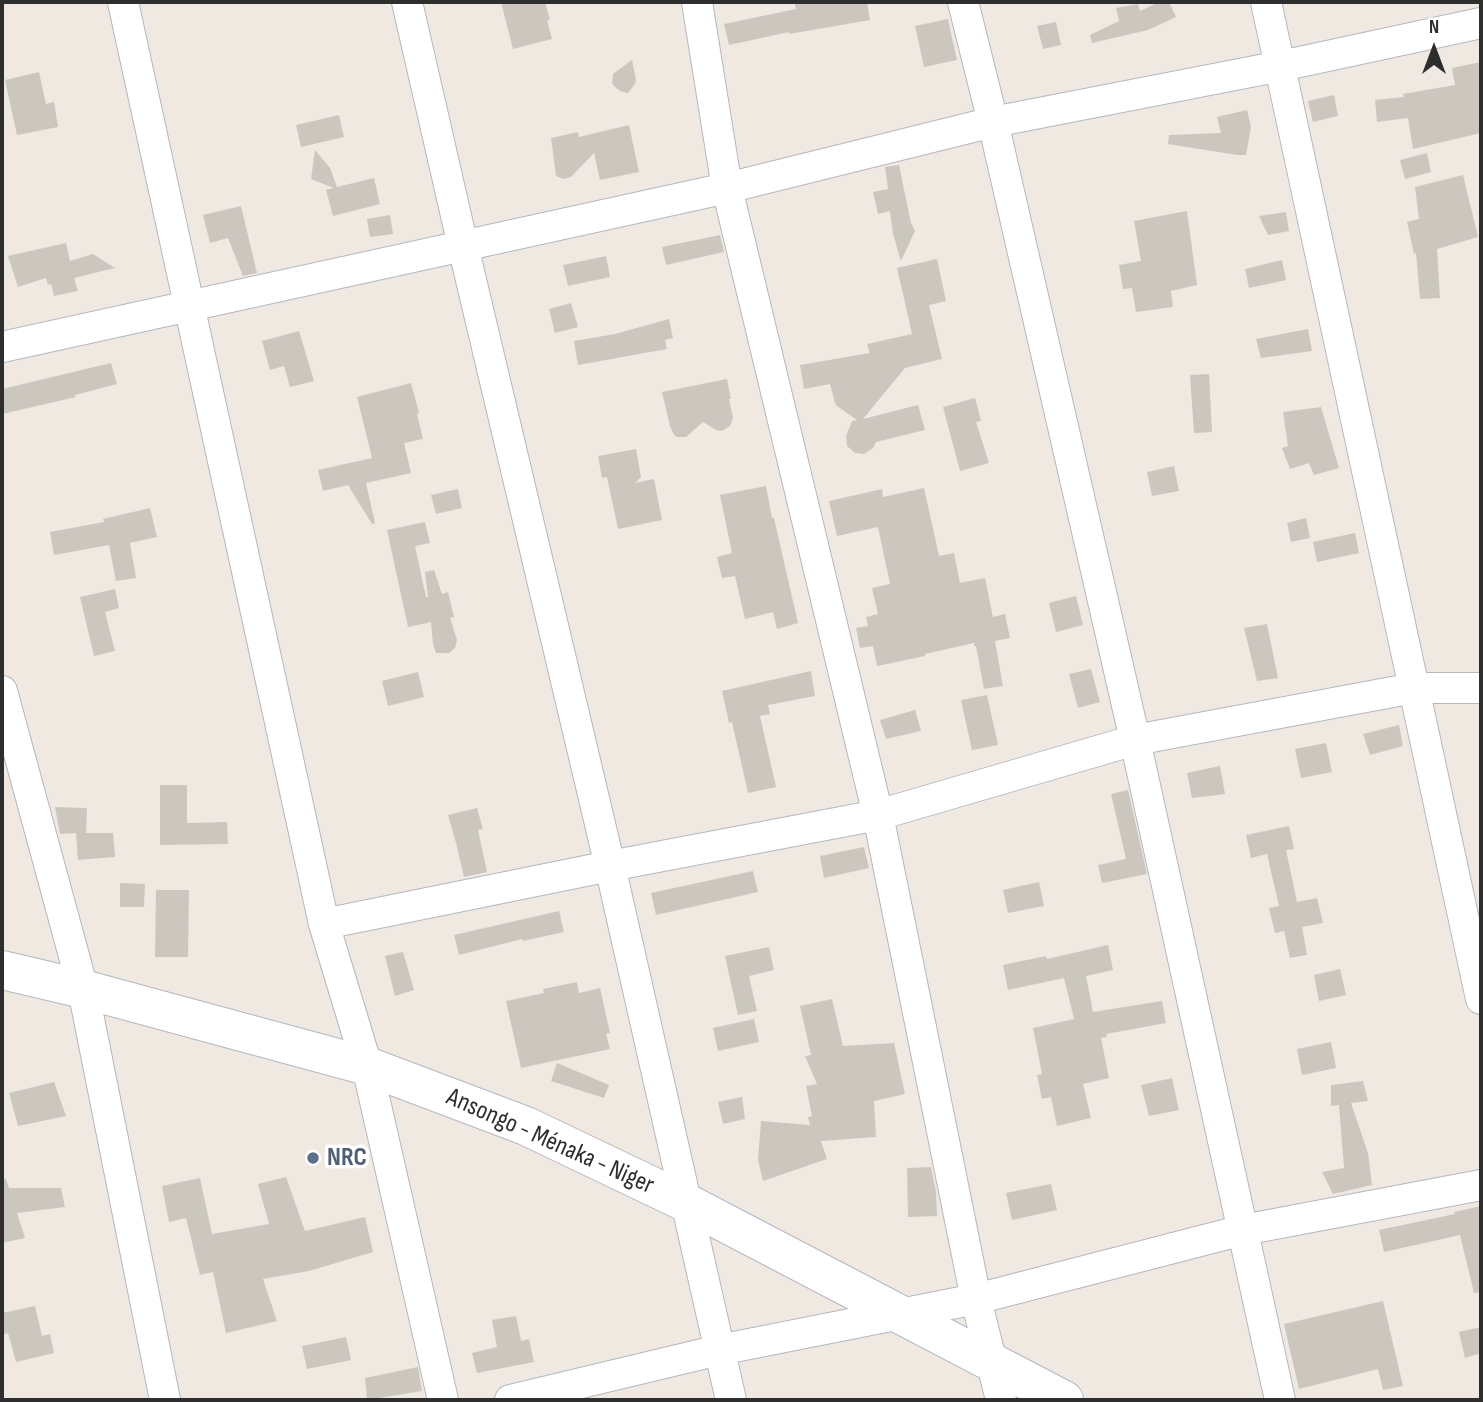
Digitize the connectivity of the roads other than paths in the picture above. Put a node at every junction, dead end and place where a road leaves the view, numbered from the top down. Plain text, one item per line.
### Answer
1 (123, 2) edge
2 (407, 2) edge
3 (697, 2) edge
4 (962, 2) edge
5 (1266, 2) edge
6 (1481, 23) edge
7 (1281, 66) junction
8 (993, 122) junction
9 (727, 188) junction
10 (463, 246) junction
11 (189, 306) junction
12 (2, 347) edge
13 (1414, 688) junction
14 (1481, 688) edge
15 (2, 691) edge
16 (1135, 740) junction
17 (878, 816) junction
18 (610, 866) junction
19 (324, 924) junction
20 (2, 970) edge
21 (83, 989) junction
22 (1481, 999) edge
23 (367, 1066) junction
24 (1481, 1185) edge
25 (685, 1202) junction
26 (1243, 1230) junction
27 (976, 1299) junction
28 (901, 1314) junction
29 (719, 1350) junction
30 (991, 1362) junction
31 (165, 1400) edge
32 (443, 1400) edge
33 (510, 1400) edge
34 (730, 1400) edge
35 (1001, 1400) edge
36 (1063, 1400) edge
37 (1280, 1400) edge

1 - 11 street
2 - 10 street
3 - 9 street
4 - 8 street
5 - 7 street
6 - 7 street
7 - 8 street
7 - 13 street
8 - 9 street
8 - 16 street
9 - 10 street
9 - 17 street
10 - 11 street
10 - 18 street
11 - 12 street
11 - 19 street
13 - 14 street
13 - 16 street
13 - 22 street
15 - 21 street
16 - 17 street
16 - 26 street
17 - 18 street
17 - 27 street
18 - 19 street
18 - 25 street
19 - 23 street
20 - 21 main road, Ansongo - Ménaka - Niger
21 - 23 main road, Ansongo - Ménaka - Niger
21 - 31 street
23 - 25 main road, Ansongo - Ménaka - Niger
23 - 32 street
24 - 26 street
25 - 28 main road, Ansongo - Ménaka - Niger
25 - 29 street
26 - 27 street
26 - 37 street
27 - 28 street
27 - 30 street
28 - 29 street
28 - 30 main road, Ansongo - Ménaka - Niger
29 - 33 street
29 - 34 street
30 - 35 street
30 - 36 main road, Ansongo - Ménaka - Niger

